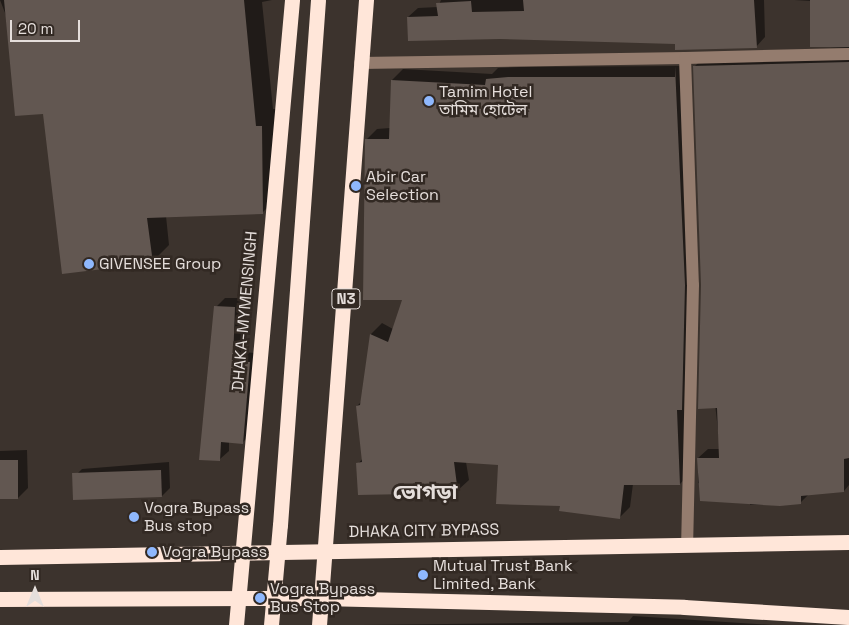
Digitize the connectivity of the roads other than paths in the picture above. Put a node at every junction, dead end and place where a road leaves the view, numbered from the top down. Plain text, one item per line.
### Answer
1 (292, 0) edge
2 (318, 0) edge
3 (366, 0) edge
4 (849, 54) edge
5 (685, 58) junction
6 (360, 63) junction
7 (849, 542) edge
8 (687, 545) junction
9 (241, 550) junction
10 (324, 551) junction
11 (0, 556) edge
12 (238, 597) junction
13 (0, 598) edge
14 (321, 598) junction
15 (849, 617) edge
16 (236, 625) edge
17 (271, 625) edge
18 (319, 625) edge

1 - 9 highway, DHAKA-MYMENSINGH
2 - 17 highway, bridge
3 - 6 highway, N3
4 - 5 street
5 - 6 street
5 - 8 street
6 - 10 highway, N3
7 - 8 highway, DHAKA CITY BYPASS
8 - 10 highway, DHAKA CITY BYPASS
9 - 10 highway, DHAKA CITY BYPASS
9 - 11 highway, DHAKA CITY BYPASS
9 - 12 highway, DHAKA-MYMENSINGH
10 - 14 highway, N3
12 - 13 highway
12 - 14 highway
12 - 16 highway, DHAKA-MYMENSINGH
14 - 15 highway
14 - 18 highway, N3

